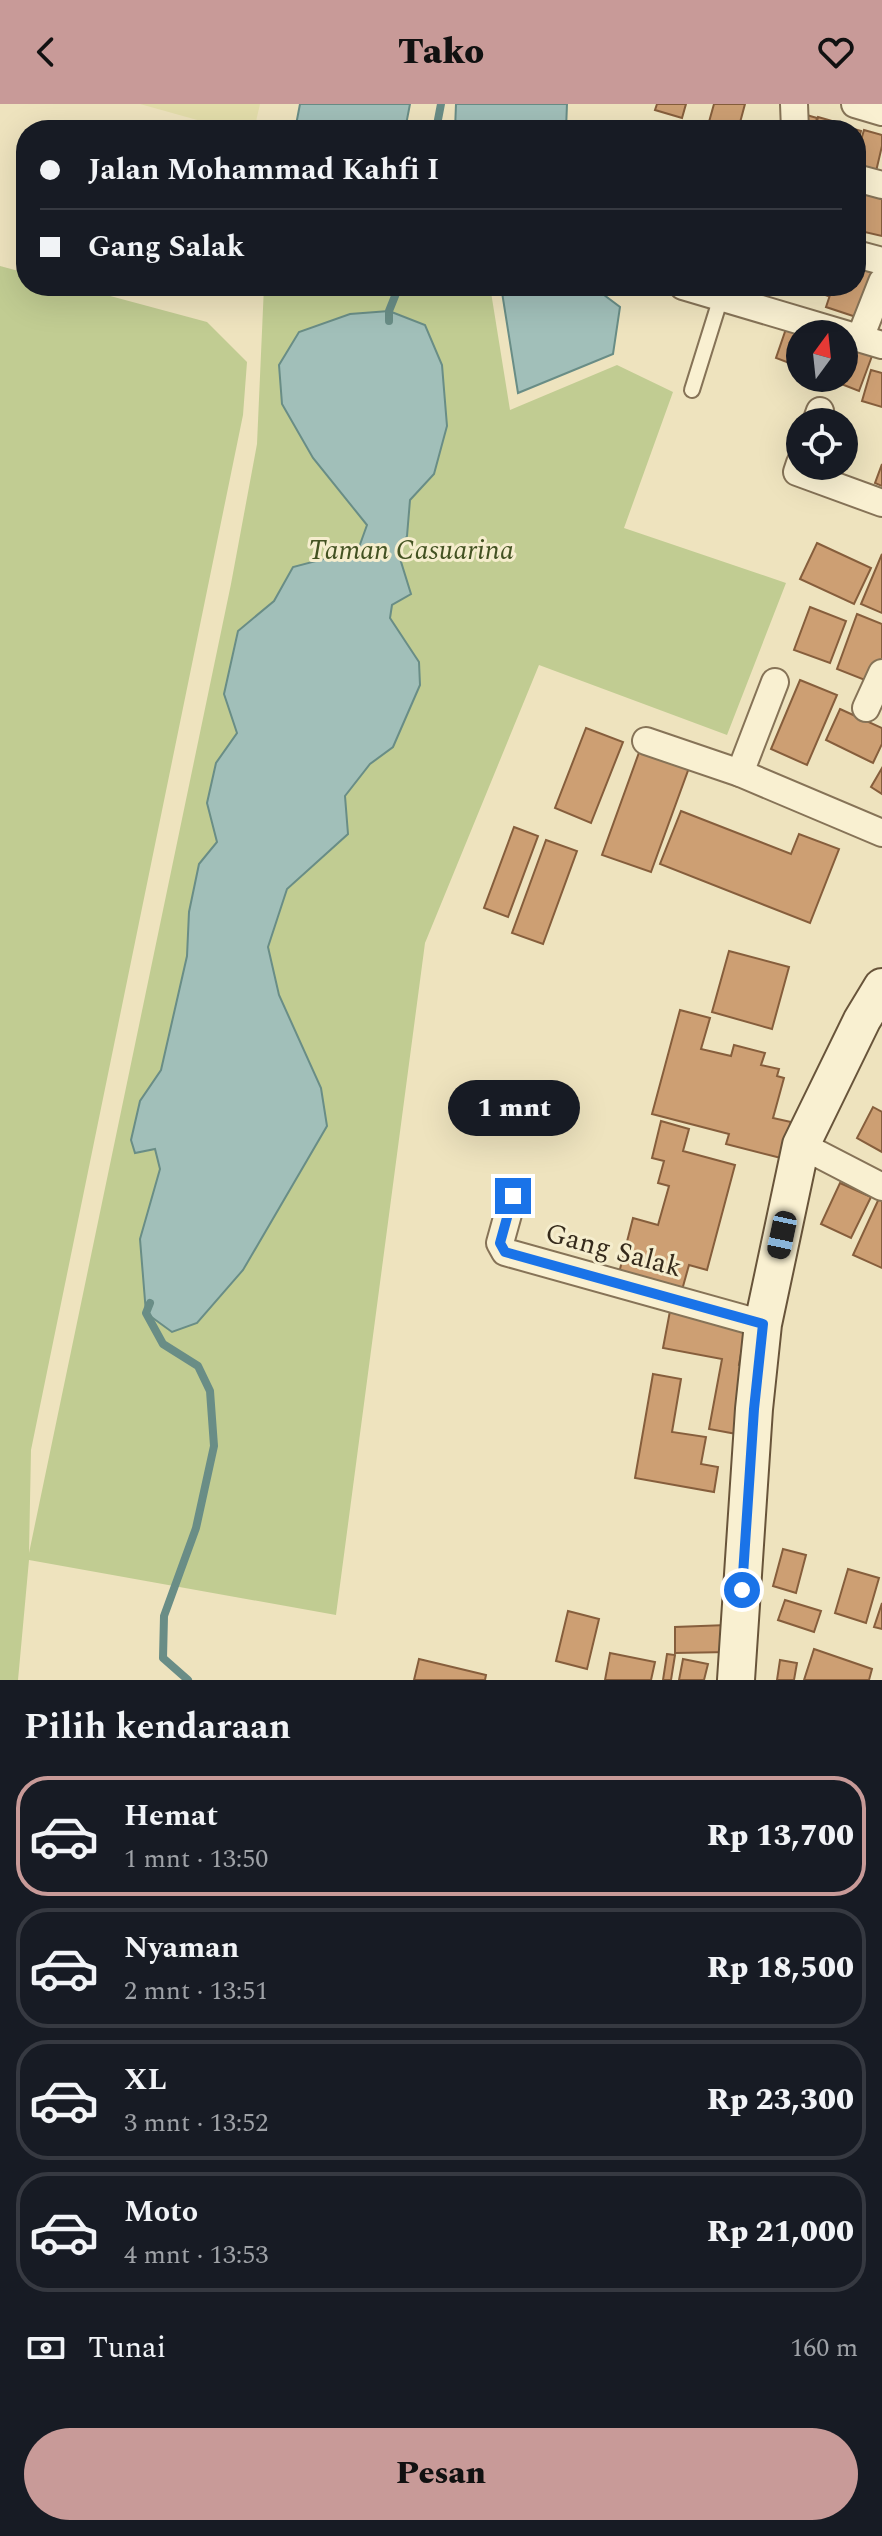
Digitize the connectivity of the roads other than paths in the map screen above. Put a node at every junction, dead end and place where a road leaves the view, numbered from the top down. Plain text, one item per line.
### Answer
1 (855, 104) edge
2 (882, 112) edge
3 (882, 282) edge
4 (718, 296) edge
5 (721, 297) junction
6 (871, 341) edge
7 (692, 390) dead end
8 (819, 480) edge
9 (882, 503) edge
10 (882, 673) edge
11 (775, 682) dead end
12 (866, 708) dead end
13 (646, 741) dead end
14 (740, 773) junction
15 (882, 833) edge
16 (882, 987) edge
17 (801, 1145) junction
18 (882, 1187) edge
19 (513, 1196) dead end
20 (763, 1324) junction
21 (736, 1680) edge

1 - 2 street
3 - 6 street
4 - 5 street
5 - 6 street
5 - 7 lane
8 - 9 street
10 - 12 street
11 - 14 street
13 - 14 street
14 - 15 street
16 - 17 main road
17 - 18 street
17 - 20 main road
19 - 20 street, Gang Salak
20 - 21 main road

